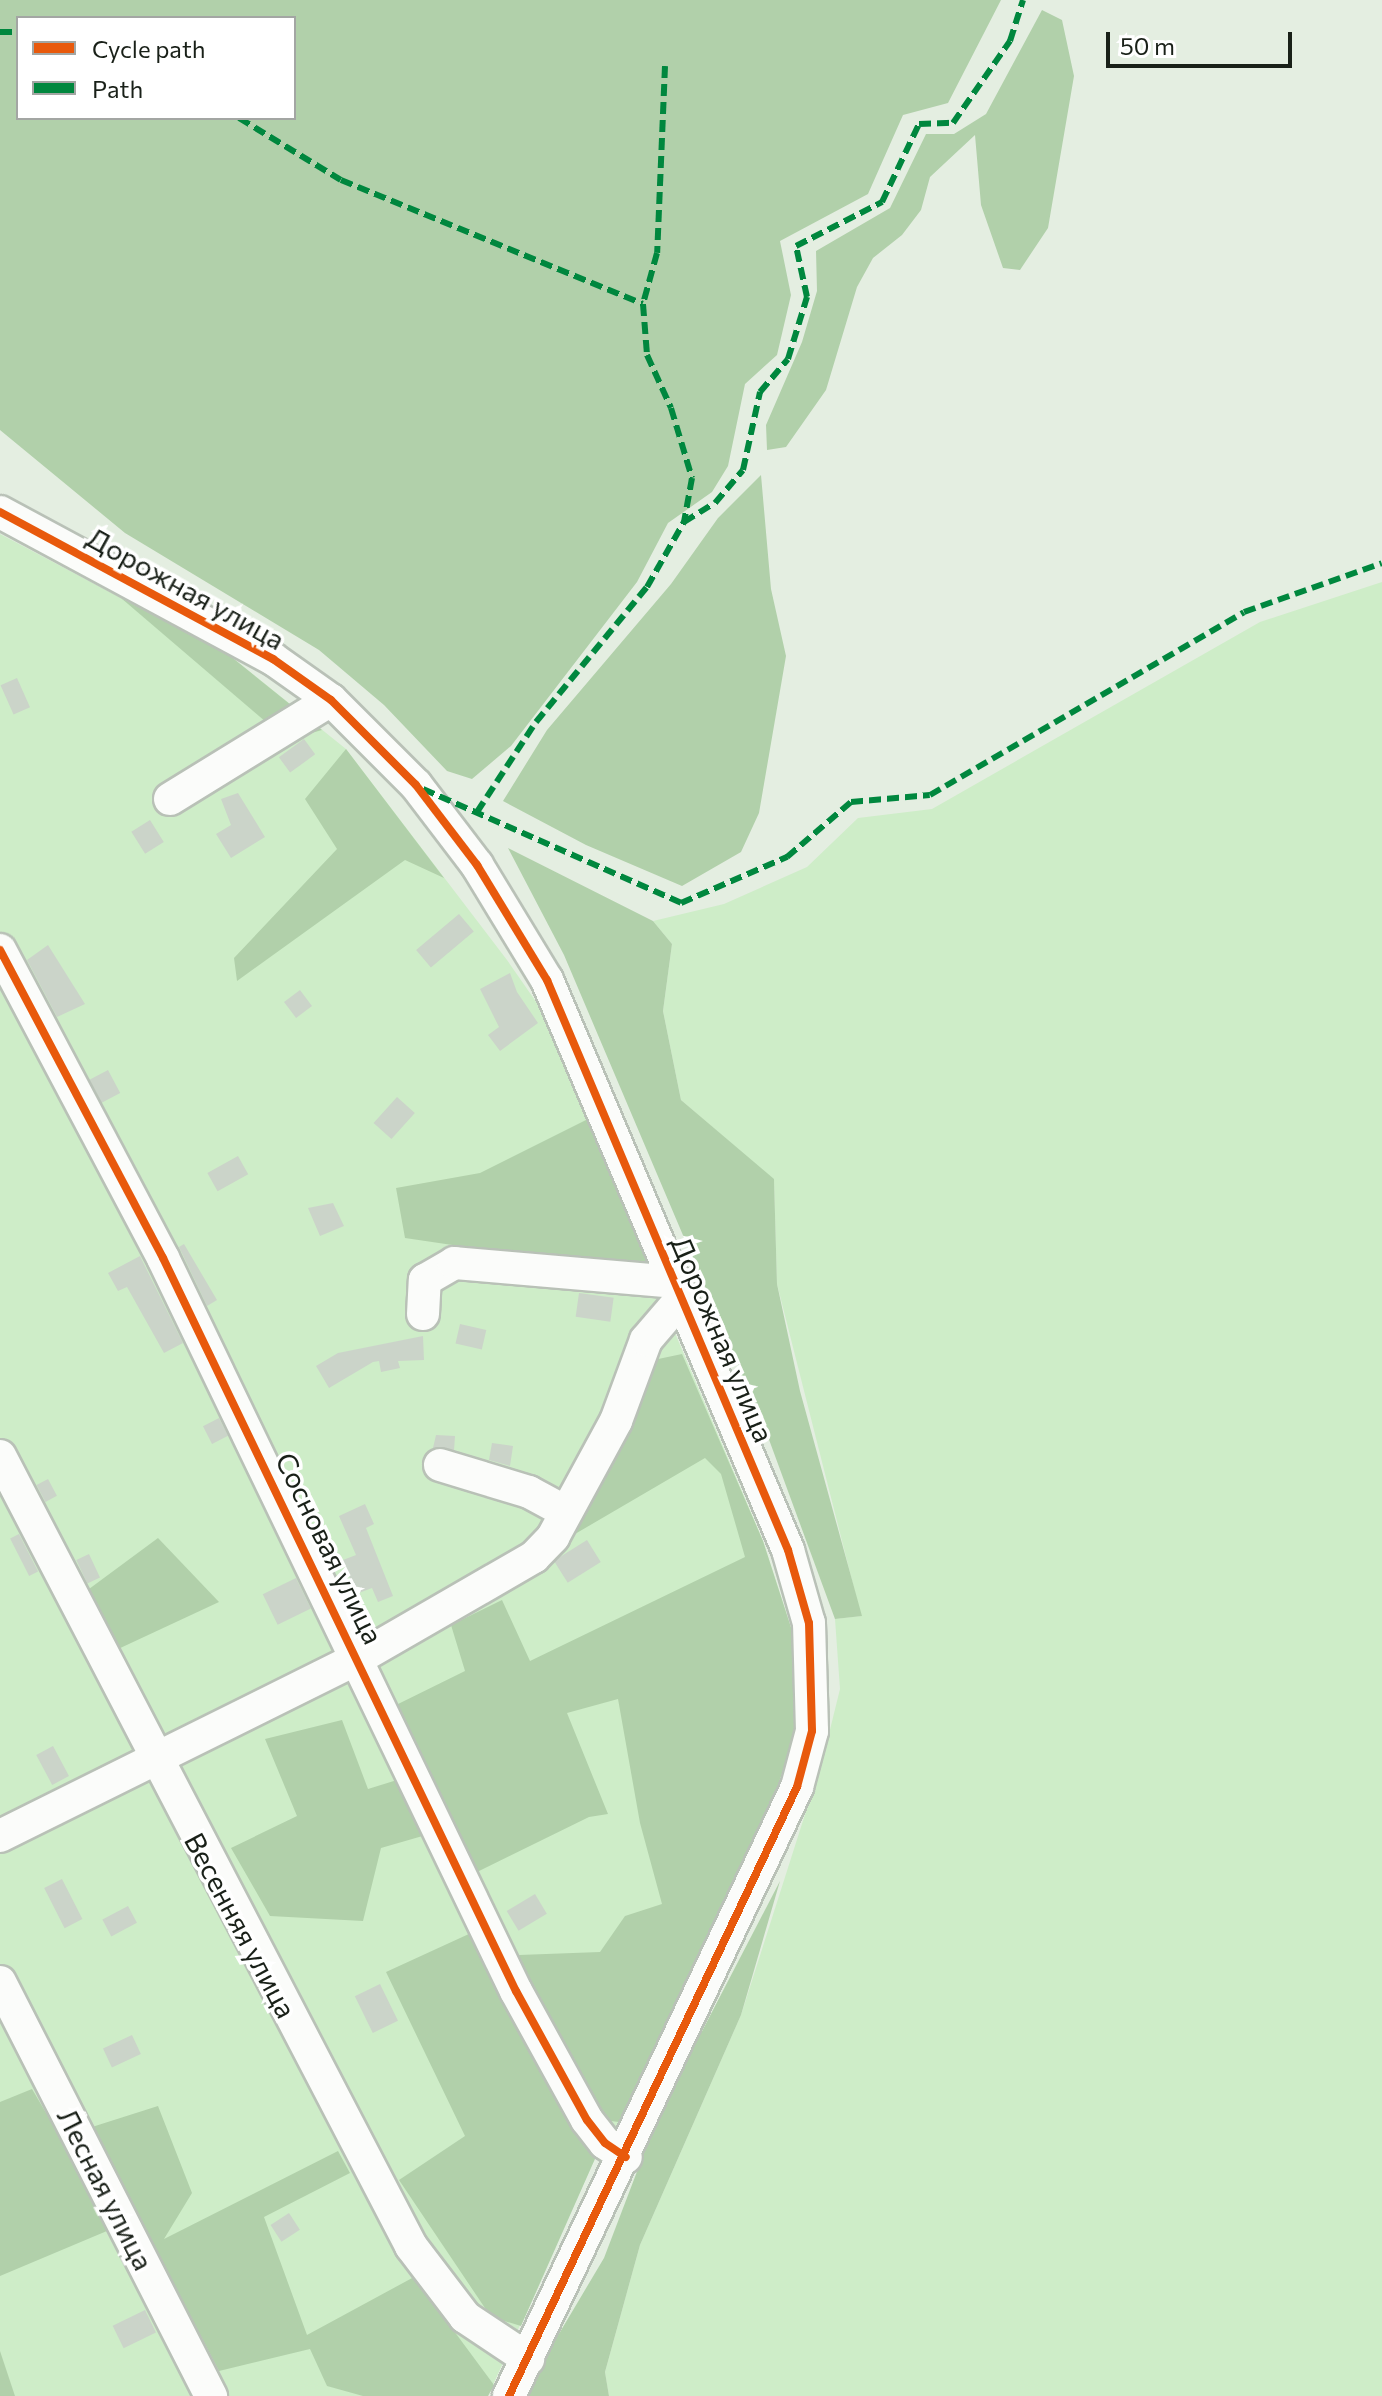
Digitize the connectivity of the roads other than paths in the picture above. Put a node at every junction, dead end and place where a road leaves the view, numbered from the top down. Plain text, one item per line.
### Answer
1 (0, 512) edge
2 (331, 700) junction
3 (170, 799) dead end
4 (0, 950) edge
5 (678, 1290) junction
6 (423, 1314) dead end
7 (0, 1456) edge
8 (440, 1465) dead end
9 (566, 1512) junction
10 (359, 1658) junction
11 (154, 1760) junction
12 (0, 1836) edge
13 (0, 1982) edge
14 (626, 2157) junction
15 (528, 2359) junction
16 (211, 2396) edge
17 (509, 2396) edge

1 - 2 street, Дорожная улица
2 - 3 street
2 - 5 street, Дорожная улица
4 - 10 street, Сосновая улица
5 - 6 street
5 - 9 street
5 - 14 street, Дорожная улица
7 - 11 street, Весенняя улица
8 - 9 street
9 - 10 street
10 - 11 street
10 - 14 street, Сосновая улица
11 - 12 street
11 - 15 street, Весенняя улица
13 - 16 street, Лесная улица
14 - 15 street, Дорожная улица
15 - 17 street, Дорожная улица

